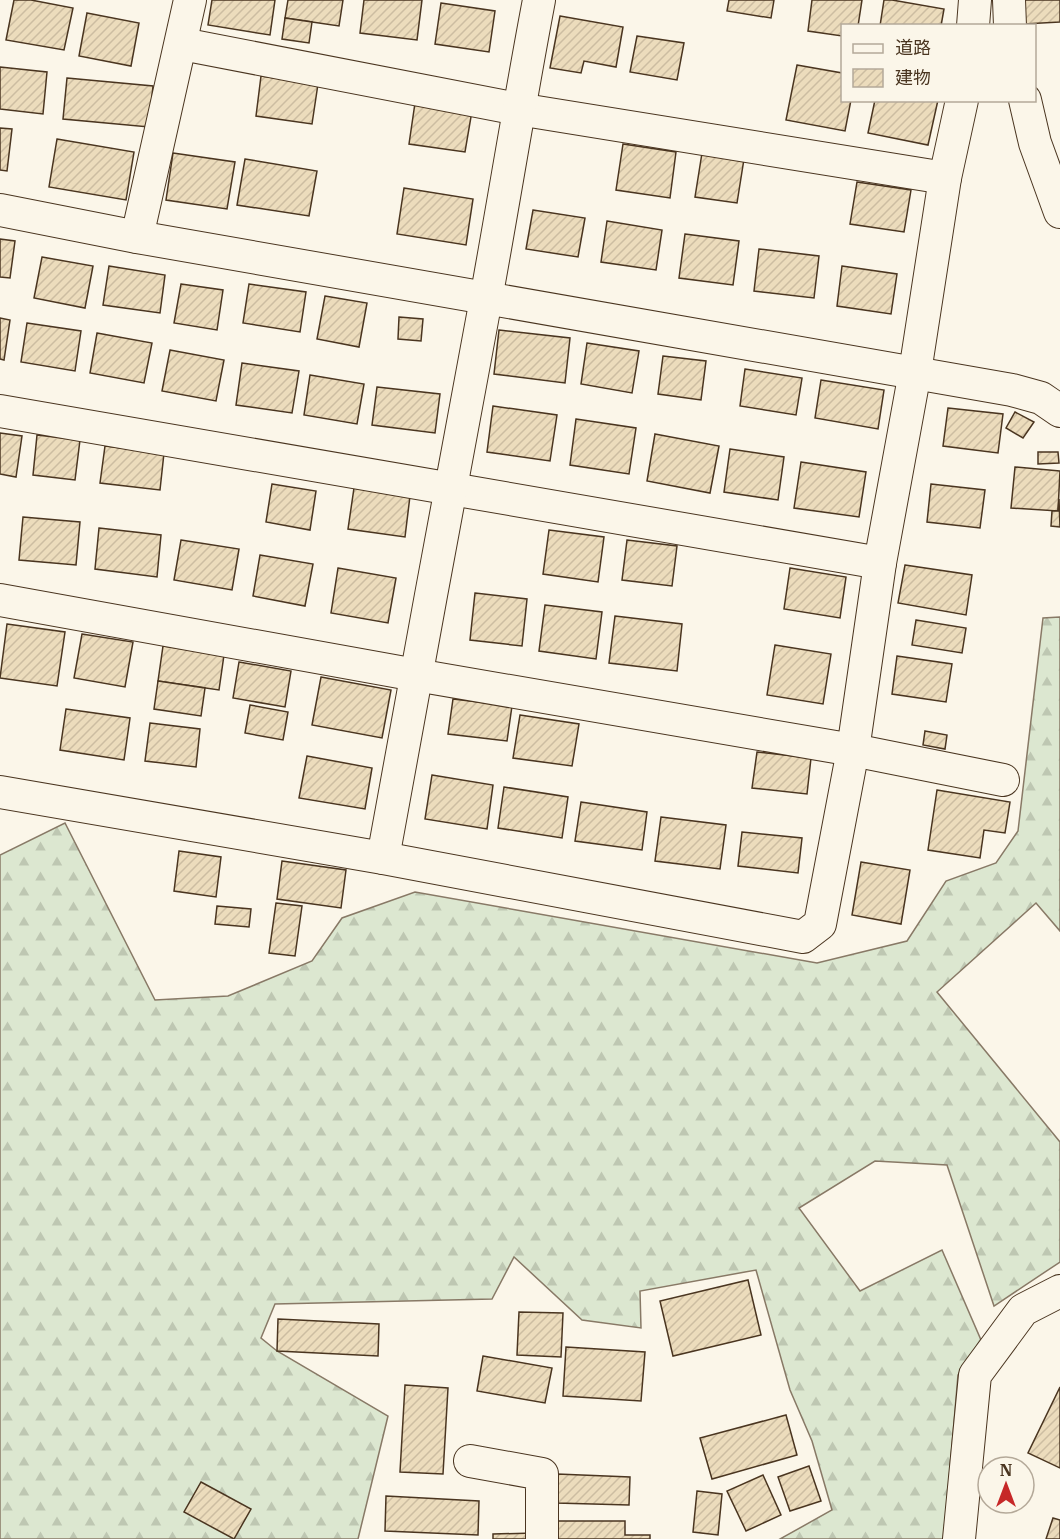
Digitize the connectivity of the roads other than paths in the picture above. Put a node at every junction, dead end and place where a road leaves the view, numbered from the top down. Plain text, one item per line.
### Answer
1 (190, 0) edge
2 (539, 0) edge
3 (975, 0) edge
4 (1009, 0) edge
5 (973, 24) edge
6 (1011, 24) edge
7 (182, 44) junction
8 (962, 102) edge
9 (1025, 102) edge
10 (518, 109) junction
11 (945, 178) junction
12 (0, 210) edge
13 (1060, 212) edge
14 (137, 237) junction
15 (486, 298) junction
16 (915, 372) junction
17 (0, 411) edge
18 (1060, 411) edge
19 (450, 489) junction
20 (880, 563) junction
21 (0, 600) edge
22 (416, 675) junction
23 (853, 750) junction
24 (1003, 780) dead end
25 (0, 792) edge
26 (383, 858) junction
27 (1060, 1291) edge
28 (471, 1461) dead end
29 (542, 1539) edge
30 (959, 1539) edge

1 - 7 street
2 - 10 street
3 - 5 street
4 - 6 street
7 - 10 street
7 - 14 street
8 - 11 street
9 - 13 street
10 - 11 street
10 - 15 street
11 - 16 street
12 - 14 street
14 - 15 street
15 - 16 street
15 - 19 street
16 - 18 street
16 - 20 street
17 - 19 street
19 - 20 street
19 - 22 street
20 - 23 street
21 - 22 street
22 - 23 street
22 - 26 street
23 - 24 street
23 - 26 street
25 - 26 street
27 - 30 street
28 - 29 street

